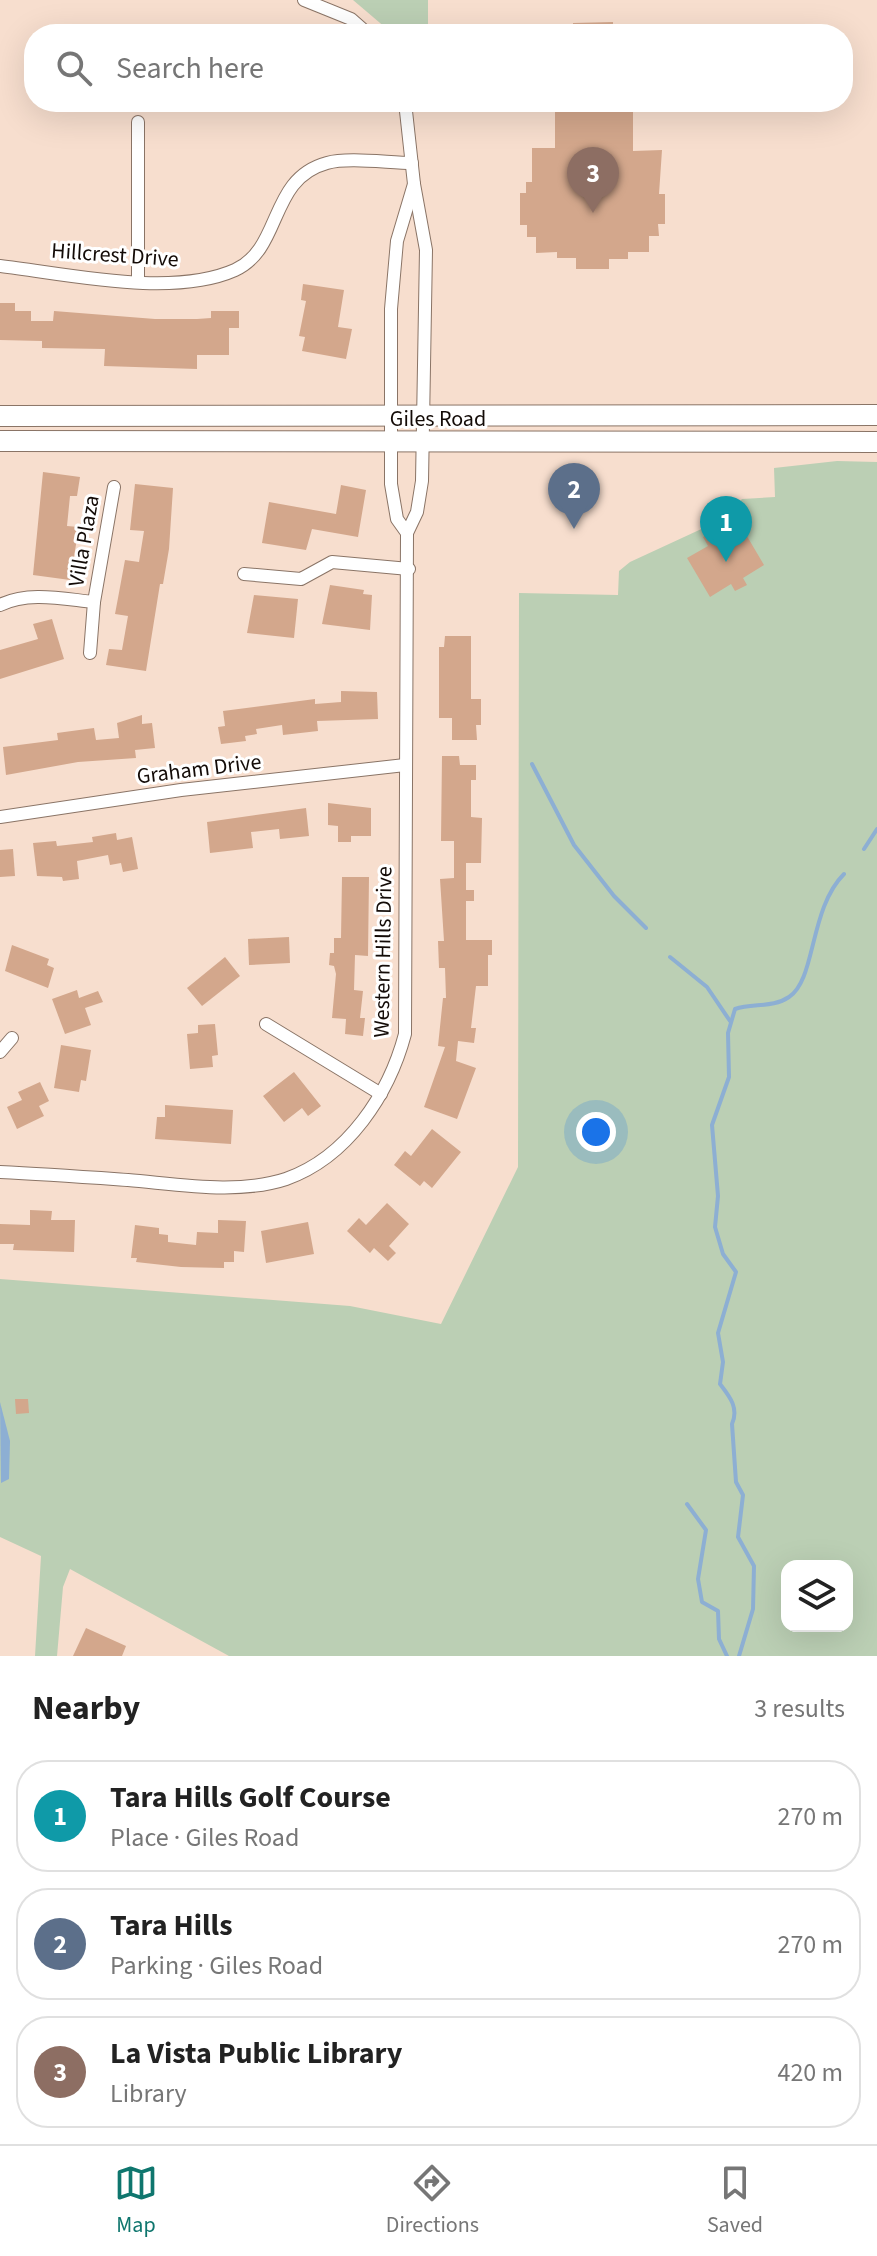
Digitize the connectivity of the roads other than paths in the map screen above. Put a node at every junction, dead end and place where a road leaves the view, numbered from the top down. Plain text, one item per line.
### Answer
1 (304, 0) edge
2 (357, 24) edge
3 (406, 112) edge
4 (138, 122) dead end
5 (412, 163) junction
6 (414, 184) junction
7 (0, 266) edge
8 (138, 281) junction
9 (877, 415) edge
10 (0, 416) edge
11 (391, 416) junction
12 (424, 416) junction
13 (0, 441) edge
14 (877, 442) edge
15 (391, 443) junction
16 (424, 443) junction
17 (114, 487) dead end
18 (407, 533) junction
19 (409, 569) junction
20 (244, 574) dead end
21 (94, 602) junction
22 (0, 605) edge
23 (90, 653) dead end
24 (405, 765) junction
25 (0, 817) edge
26 (266, 1024) dead end
27 (12, 1038) dead end
28 (0, 1052) edge
29 (381, 1094) junction
30 (0, 1172) edge

1 - 2 street
3 - 5 street, Western Hills Drive
4 - 8 street
5 - 6 street, Western Hills Drive
5 - 8 street, Hillcrest Drive
6 - 11 street, Western Hills Drive
6 - 12 street, Western Hills Drive
7 - 8 street, Hillcrest Drive
9 - 12 main road, Giles Road
10 - 11 main road, Giles Road
11 - 12 main road, Giles Road
11 - 15 street, Western Hills Drive
12 - 16 street, Western Hills Drive
13 - 15 main road, Giles Road
14 - 16 main road, Giles Road
15 - 16 main road, Giles Road
15 - 18 street, Western Hills Drive
16 - 18 street, Western Hills Drive
17 - 21 street, Villa Plaza
18 - 19 street, Western Hills Drive
19 - 20 street
19 - 24 street, Western Hills Drive
21 - 22 street, Villa Plaza
21 - 23 street, Villa Plaza
24 - 25 street, Graham Drive
24 - 29 street, Western Hills Drive
26 - 29 street
27 - 28 street
29 - 30 street, Western Hills Drive

